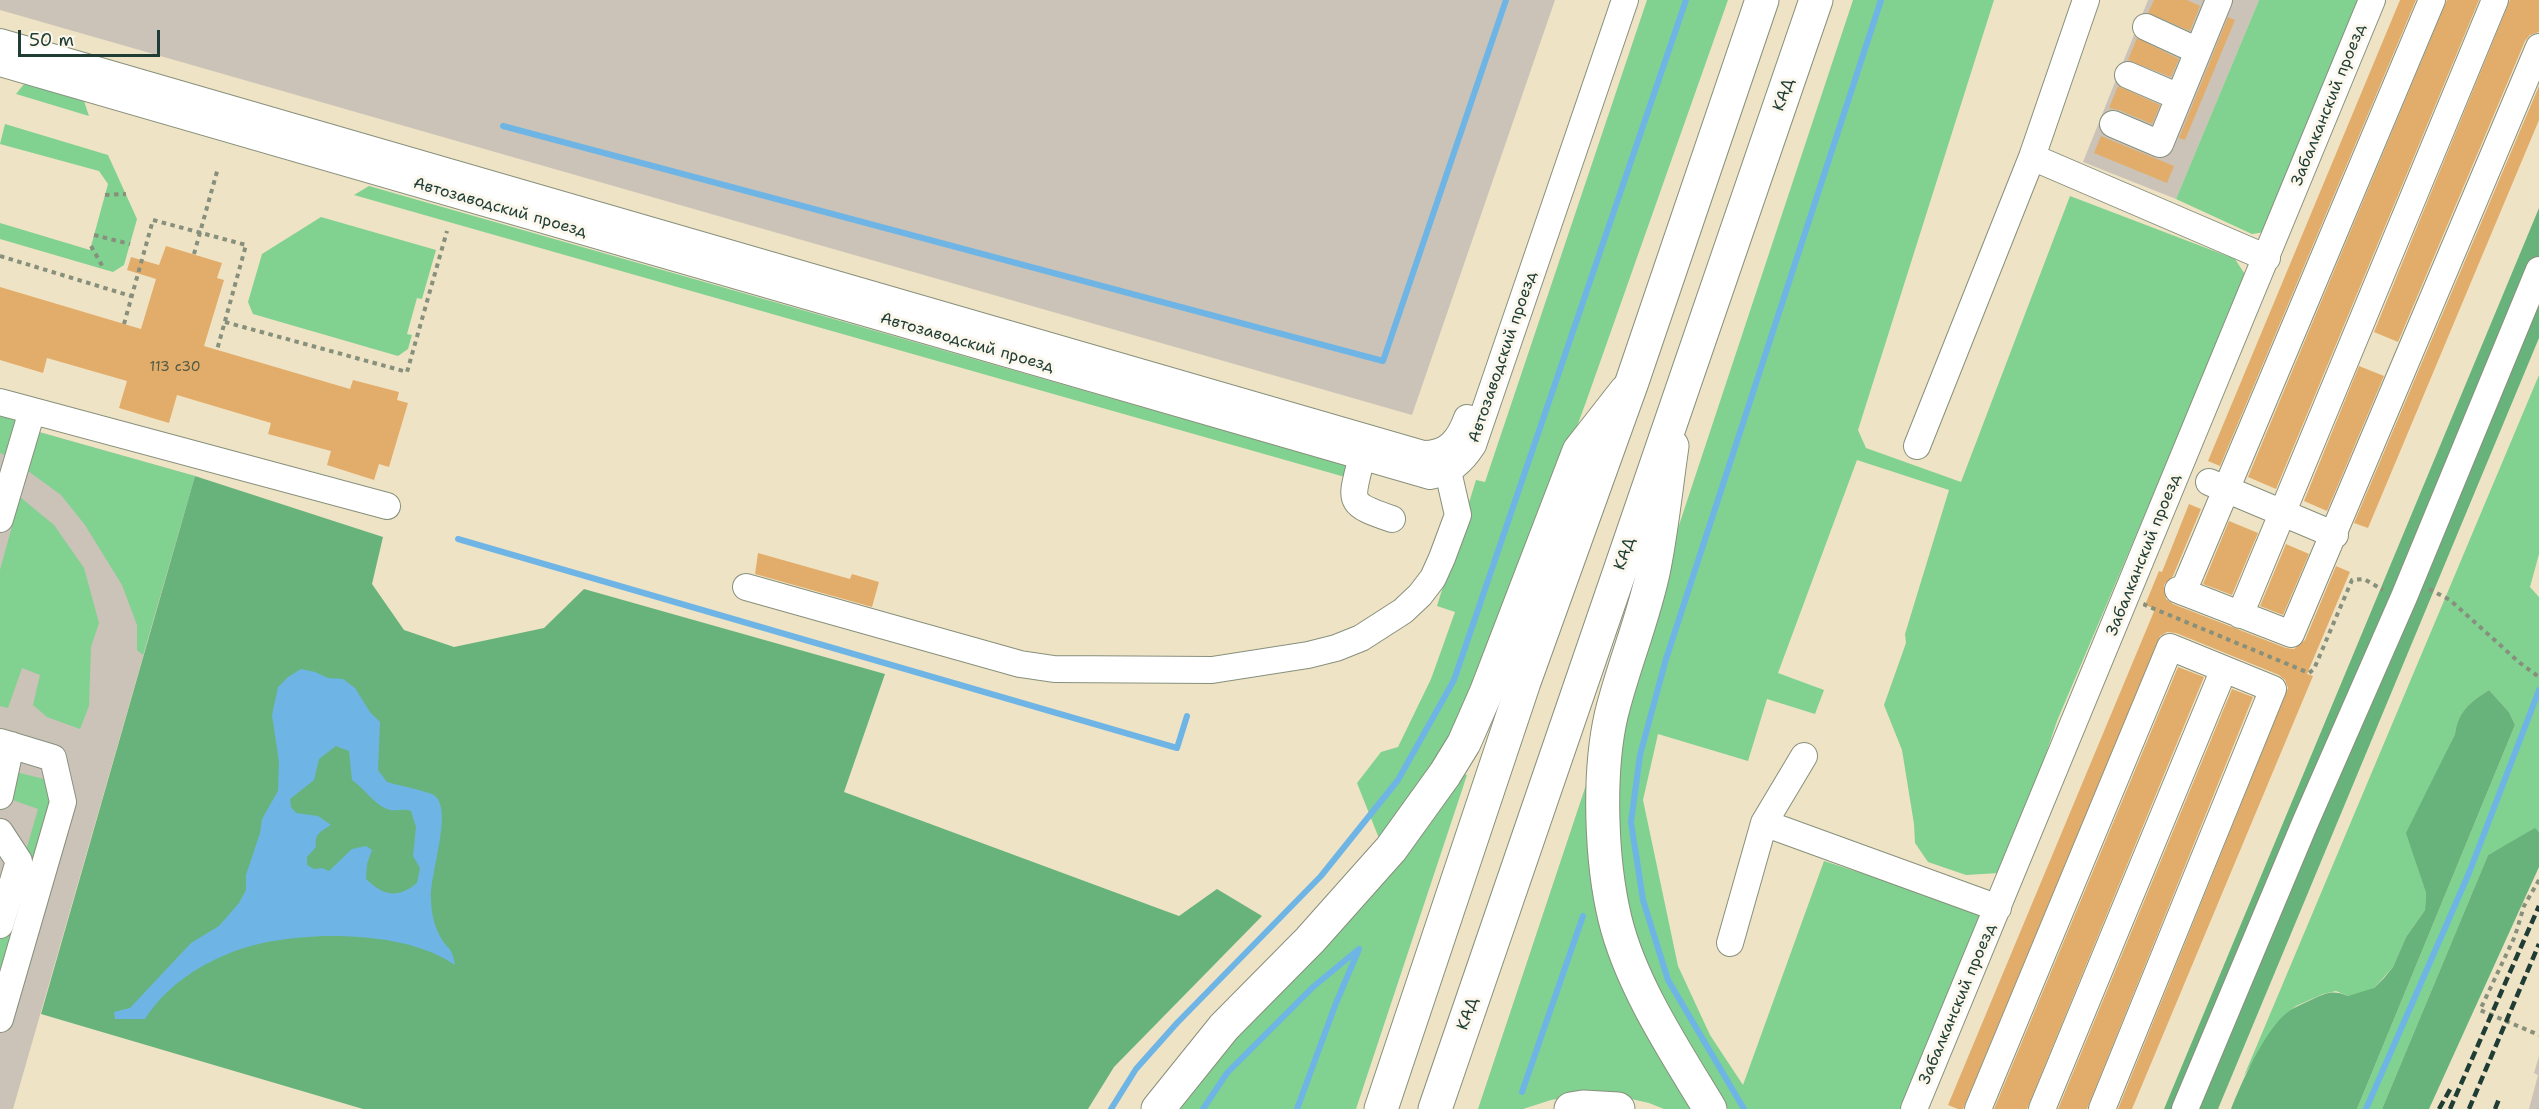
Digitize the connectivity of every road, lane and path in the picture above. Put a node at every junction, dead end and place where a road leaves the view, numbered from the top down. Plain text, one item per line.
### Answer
1 (1608, 0) edge
2 (1625, 0) edge
3 (1762, 0) edge
4 (1816, 0) edge
5 (2086, 0) edge
6 (2218, 0) edge
7 (2372, 0) edge
8 (2432, 0) edge
9 (2494, 0) edge
10 (2146, 27) dead end
11 (2539, 48) edge
12 (2198, 51) junction
13 (8, 55) edge
14 (2128, 75) dead end
15 (2179, 97) junction
16 (2113, 124) dead end
17 (2032, 157) junction
18 (218, 168) dead end
19 (126, 194) dead end
20 (105, 195) dead end
21 (447, 231) dead end
22 (200, 232) junction
23 (94, 235) dead end
24 (130, 244) dead end
25 (91, 246) dead end
26 (194, 254) dead end
27 (0, 256) edge
28 (2267, 258) junction
29 (104, 269) dead end
30 (2539, 270) edge
31 (131, 296) junction
32 (225, 322) junction
33 (124, 324) dead end
34 (217, 350) dead end
35 (1632, 382) junction
36 (0, 402) edge
37 (1678, 404) junction
38 (32, 411) junction
39 (1917, 447) dead end
40 (1362, 456) junction
41 (1446, 461) junction
42 (2218, 486) junction
43 (387, 506) dead end
44 (2281, 513) junction
45 (0, 519) edge
46 (1392, 519) dead end
47 (2335, 535) junction
48 (746, 588) dead end
49 (2434, 593) dead end
50 (2404, 597) junction
51 (2145, 605) dead end
52 (2240, 615) junction
53 (2224, 669) junction
54 (2539, 677) edge
55 (6, 744) edge
56 (1804, 756) dead end
57 (0, 796) edge
58 (1764, 823) junction
59 (0, 832) edge
60 (2539, 880) edge
61 (1998, 908) junction
62 (0, 925) edge
63 (1730, 943) dead end
64 (0, 1019) edge
65 (2539, 1035) edge
66 (1158, 1109) edge
67 (1381, 1109) edge
68 (1435, 1109) edge
69 (1571, 1109) edge
70 (1618, 1109) edge
71 (1710, 1109) edge
72 (1914, 1109) edge
73 (1978, 1109) edge
74 (2042, 1109) edge
75 (2102, 1109) edge
76 (2185, 1109) edge

1 - 41 street, Автозаводский проезд
2 - 41 street, Автозаводский проезд
3 - 35 main road
4 - 37 main road, КАД
5 - 17 street
6 - 12 street
7 - 28 street, Забалканский проезд
8 - 42 street
9 - 44 street
10 - 12 street
11 - 47 street
12 - 15 street
13 - 40 street, Автозаводский проезд
13 - 41 street, Автозаводский проезд
14 - 15 street
15 - 16 street
17 - 28 street
17 - 39 street
18 - 22 path
19 - 20 path
21 - 32 path
22 - 26 path
22 - 31 path
22 - 32 path
23 - 24 path
25 - 29 path
27 - 31 path
28 - 61 street, Забалканский проезд
30 - 50 street
31 - 33 path
32 - 34 path
35 - 66 main road
35 - 67 main road
36 - 38 street
37 - 68 main road, КАД
37 - 71 main road
38 - 43 street
38 - 45 street
40 - 41 street, Автозаводский проезд
40 - 46 street
41 - 48 street
42 - 44 street
42 - 52 street
44 - 47 street
44 - 52 street
47 - 52 street
49 - 54 path
50 - 51 path
50 - 76 street
53 - 73 street
53 - 74 street
53 - 75 street
55 - 57 street
55 - 64 street
56 - 58 street
58 - 61 street
58 - 63 street
59 - 62 street
60 - 65 path
61 - 72 street, Забалканский проезд
69 - 70 main road

